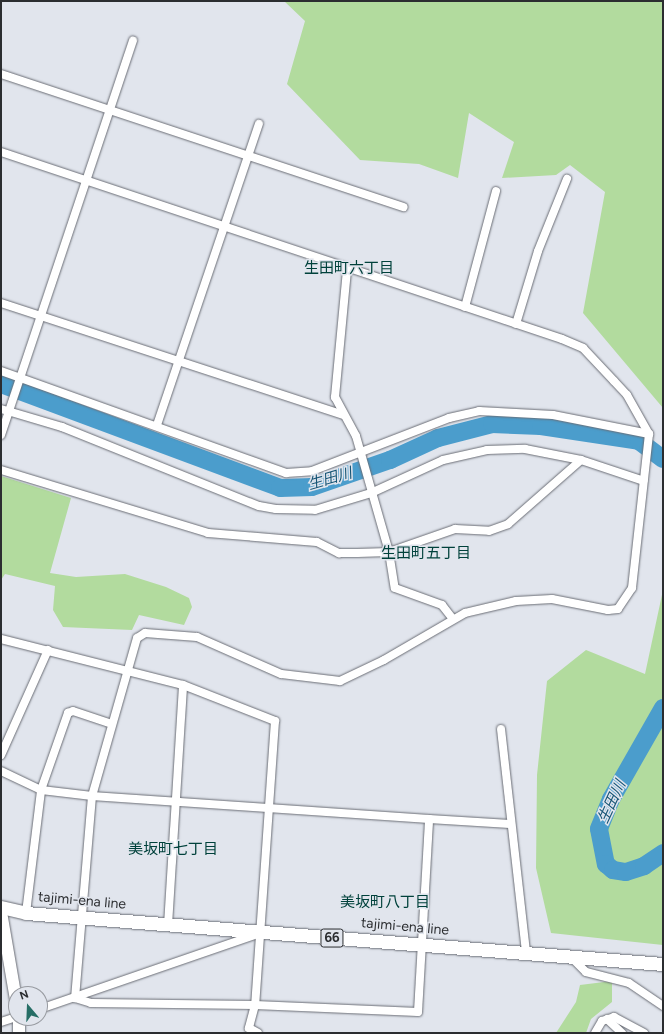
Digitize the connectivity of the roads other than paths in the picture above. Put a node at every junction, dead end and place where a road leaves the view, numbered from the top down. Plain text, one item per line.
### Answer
1 (133, 40) dead end
2 (1, 74) edge
3 (108, 109) junction
4 (259, 124) dead end
5 (1, 152) edge
6 (248, 156) junction
7 (567, 179) dead end
8 (86, 180) junction
9 (496, 191) dead end
10 (404, 207) dead end
11 (223, 227) junction
12 (347, 270) junction
13 (1, 303) edge
14 (466, 307) junction
15 (40, 316) junction
16 (516, 324) junction
17 (177, 362) junction
18 (1, 371) edge
19 (20, 376) junction
20 (5, 410) edge
21 (343, 415) junction
22 (157, 425) junction
23 (649, 434) junction
24 (1, 436) edge
25 (360, 452) junction
26 (581, 460) junction
27 (1, 470) edge
28 (644, 481) junction
29 (371, 493) junction
30 (389, 552) junction
31 (452, 618) junction
32 (1, 639) edge
33 (48, 650) junction
34 (128, 671) junction
35 (183, 685) junction
36 (112, 724) junction
37 (501, 729) dead end
38 (1, 755) edge
39 (1, 771) edge
40 (41, 790) junction
41 (92, 796) junction
42 (177, 802) junction
43 (268, 808) junction
44 (429, 819) junction
45 (510, 824) junction
46 (1, 907) edge
47 (1, 912) edge
48 (26, 913) junction
49 (80, 917) junction
50 (168, 925) junction
51 (261, 933) junction
52 (423, 945) junction
53 (526, 953) junction
54 (571, 957) junction
55 (663, 964) edge
56 (14, 986) edge
57 (75, 998) junction
58 (255, 1005) junction
59 (48, 1006) edge
60 (663, 1006) edge
61 (607, 1020) junction
62 (258, 1033) edge
63 (595, 1033) edge
64 (622, 1033) edge
65 (644, 1033) edge

1 - 3 street
2 - 3 street
3 - 6 street
3 - 8 street
4 - 6 street
5 - 8 street
6 - 10 street
6 - 11 street
7 - 16 street
8 - 11 street
8 - 15 street
9 - 14 street
11 - 12 street
11 - 17 street
12 - 14 street
12 - 21 street
13 - 15 street
14 - 16 street
15 - 17 street
15 - 19 street
16 - 23 street
17 - 21 street
17 - 22 street
18 - 19 street
19 - 20 street
19 - 22 street
20 - 24 street
20 - 29 street
21 - 25 street
22 - 25 street
23 - 25 street
23 - 28 street
25 - 29 street
26 - 28 street
26 - 29 street
26 - 30 street
27 - 30 street
28 - 31 street
29 - 30 street
30 - 31 street
31 - 34 street
32 - 33 street
33 - 34 street
33 - 38 street
34 - 35 street
34 - 36 street
35 - 42 street
35 - 43 street
36 - 40 street
36 - 41 street
37 - 45 street
39 - 40 street
40 - 41 street
40 - 48 street
41 - 42 street
41 - 49 street
42 - 43 street
42 - 50 street
43 - 44 street
43 - 51 street
44 - 45 street
44 - 52 street
45 - 53 street
46 - 48 main road, tajimi-ena line / 66
47 - 56 street
48 - 49 main road, tajimi-ena line / 66
49 - 50 main road, tajimi-ena line / 66
49 - 57 street
50 - 51 main road, tajimi-ena line / 66
51 - 52 main road, tajimi-ena line / 66
51 - 57 street
51 - 58 street
52 - 53 main road, tajimi-ena line / 66
52 - 58 street
53 - 54 main road, tajimi-ena line / 66
54 - 55 main road, tajimi-ena line / 66
54 - 60 street
57 - 58 street
57 - 59 street
58 - 62 street
61 - 63 street
61 - 64 street
61 - 65 street

